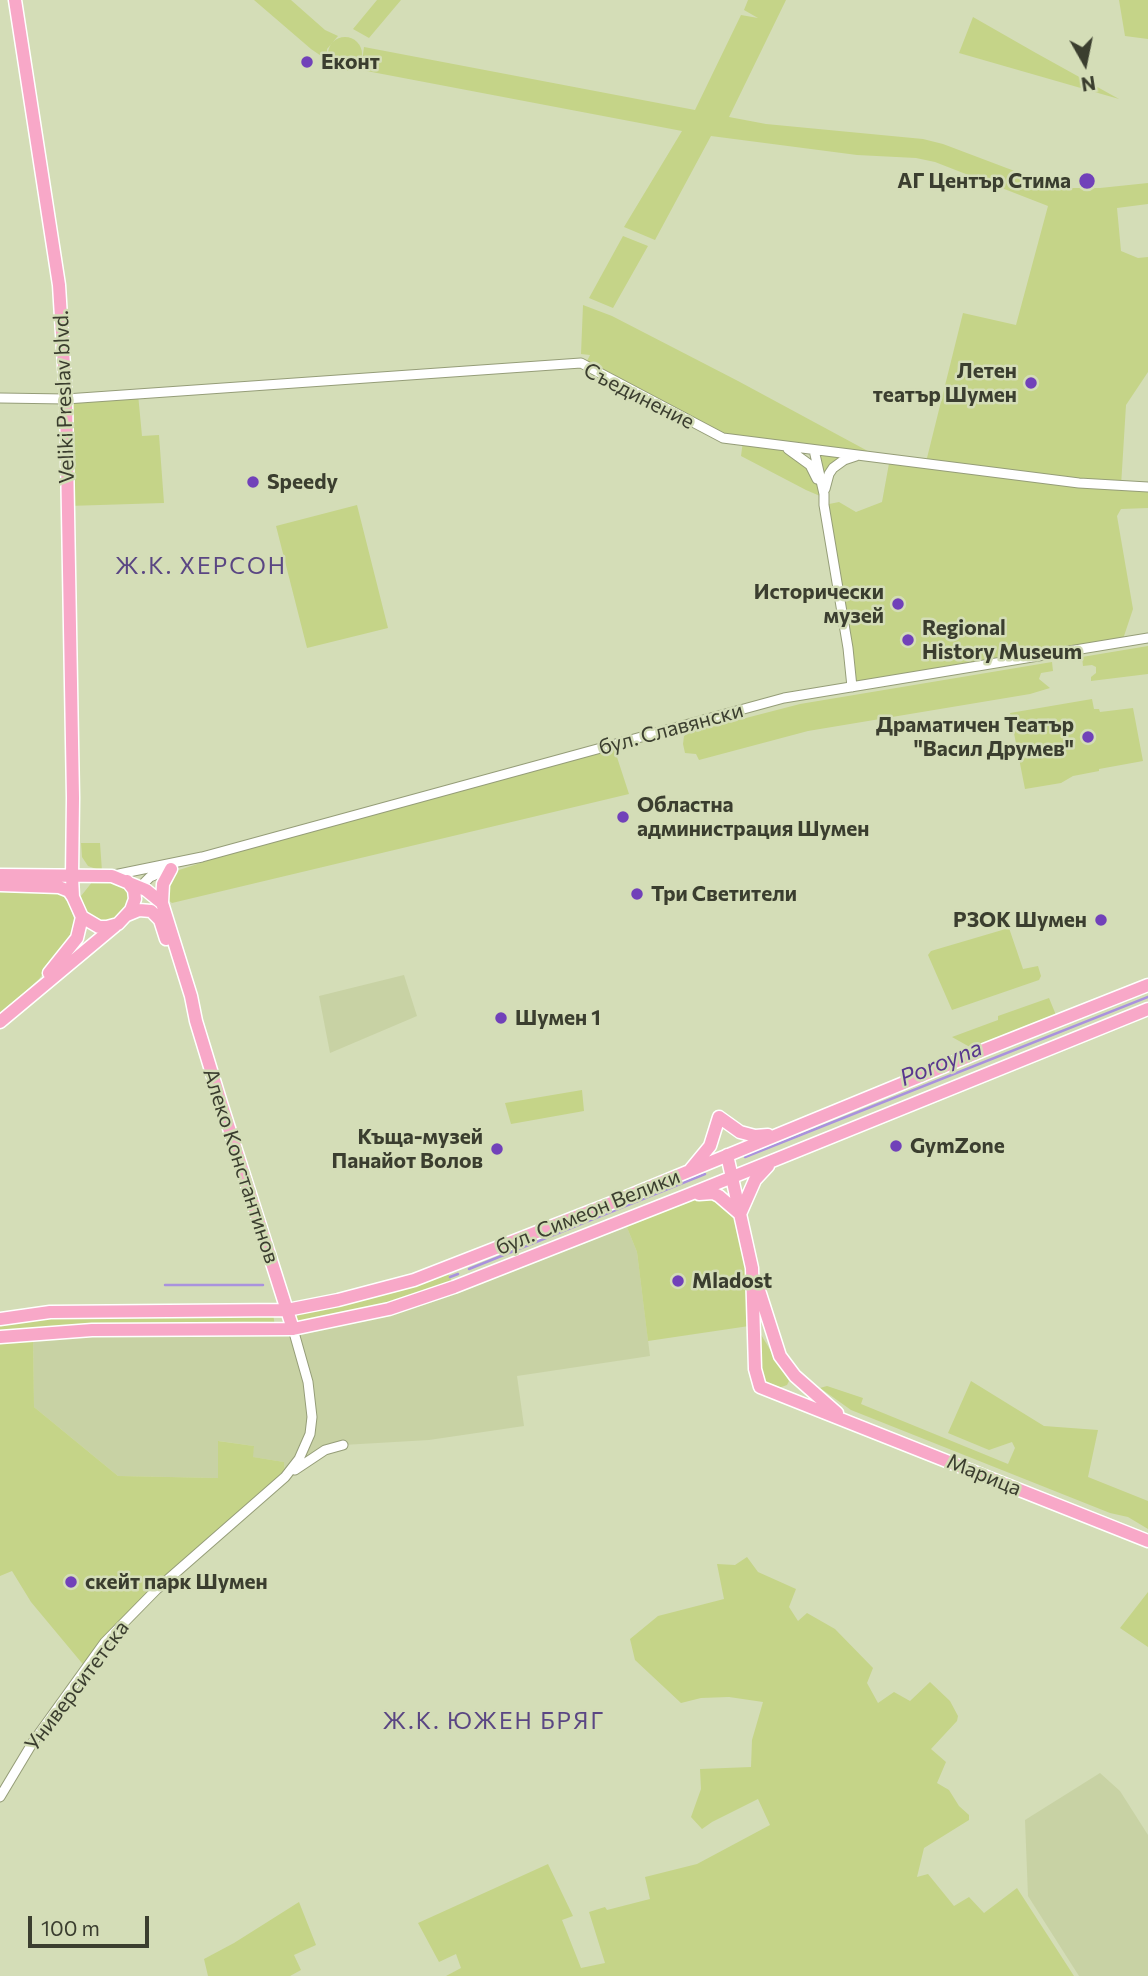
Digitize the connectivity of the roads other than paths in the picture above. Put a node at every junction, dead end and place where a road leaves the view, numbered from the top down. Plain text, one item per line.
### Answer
1 (15, 0) edge
2 (0, 398) edge
3 (66, 399) junction
4 (780, 446) junction
5 (814, 450) junction
6 (861, 455) junction
7 (817, 480) junction
8 (1148, 487) edge
9 (824, 494) junction
10 (824, 505) junction
11 (1148, 638) edge
12 (854, 686) junction
13 (73, 798) junction
14 (202, 857) junction
15 (171, 869) junction
16 (0, 875) edge
17 (103, 876) junction
18 (72, 877) junction
19 (0, 885) edge
20 (134, 887) junction
21 (162, 903) junction
22 (77, 907) junction
23 (123, 919) junction
24 (1148, 985) edge
25 (38, 988) junction
26 (1148, 1009) edge
27 (196, 1021) junction
28 (0, 1022) edge
29 (775, 1135) junction
30 (727, 1155) junction
31 (775, 1160) junction
32 (688, 1172) junction
33 (732, 1178) junction
34 (688, 1195) junction
35 (740, 1214) junction
36 (752, 1268) junction
37 (287, 1310) junction
38 (0, 1311) edge
39 (50, 1312) junction
40 (0, 1319) edge
41 (293, 1329) junction
42 (0, 1337) edge
43 (849, 1422) junction
44 (342, 1445) dead end
45 (285, 1477) junction
46 (1148, 1544) edge
47 (0, 1797) edge

1 - 3 main road, Veliki Preslav blvd.
2 - 3 street, Съединение
3 - 4 street, Съединение
3 - 13 main road, Veliki Preslav blvd.
4 - 5 street, Съединение
4 - 7 street
5 - 6 street, Съединение
5 - 7 street
5 - 9 street
6 - 8 street, Съединение
6 - 9 street
7 - 10 street
9 - 10 street
10 - 12 street
11 - 12 street, бул. Славянски
12 - 14 street, бул. Славянски
13 - 17 main road, Veliki Preslav blvd.
13 - 18 main road, Veliki Preslav blvd.
14 - 15 street, бул. Славянски
14 - 17 street, бул. Славянски
15 - 20 street, бул. Славянски
15 - 21 main road
16 - 18 main road
17 - 18 main road
17 - 20 main road
17 - 22 main road
18 - 22 main road, Veliki Preslav blvd.
19 - 22 main road
20 - 21 main road
20 - 23 main road
21 - 27 main road, Алеко Константинов
22 - 23 main road
22 - 25 main road
23 - 25 main road
23 - 27 main road, Алеко Константинов
24 - 29 main road, бул. Симеон Велики
25 - 28 main road
26 - 31 main road, бул. Симеон Велики
27 - 37 main road, Алеко Константинов
29 - 30 main road, бул. Симеон Велики
29 - 32 main road
30 - 32 main road, бул. Симеон Велики
30 - 33 main road
31 - 33 main road, бул. Симеон Велики
31 - 35 main road
32 - 37 main road, бул. Симеон Велики
33 - 34 main road, бул. Симеон Велики
33 - 35 main road
34 - 35 main road
34 - 41 main road, бул. Симеон Велики
35 - 36 main road
36 - 43 main road, Марица
36 - 43 main road, Марица
37 - 39 main road, бул. Симеон Велики
37 - 41 main road, Алеко Константинов
38 - 39 main road
39 - 40 main road, бул. Симеон Велики
41 - 42 main road, бул. Симеон Велики
41 - 45 street, Университетска
43 - 46 main road, Марица
44 - 45 street
45 - 47 street, Университетска

